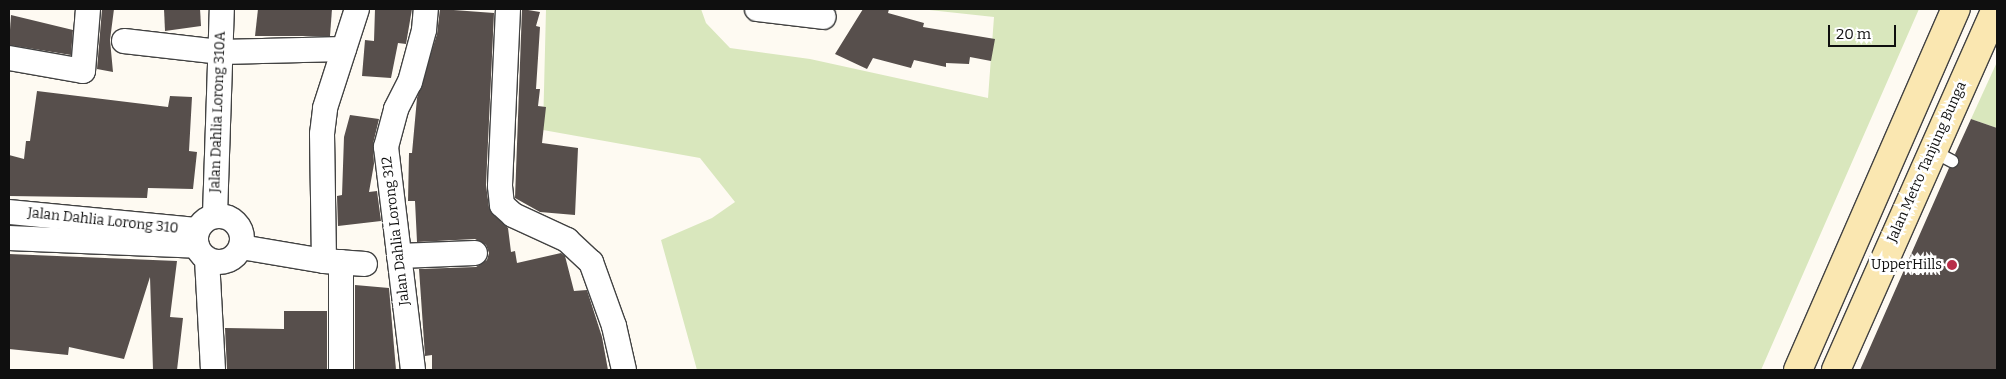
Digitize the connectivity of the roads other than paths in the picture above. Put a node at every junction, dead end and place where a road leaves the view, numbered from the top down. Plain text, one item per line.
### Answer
1 (88, 9) edge
2 (222, 9) edge
3 (357, 9) edge
4 (426, 9) edge
5 (508, 9) edge
6 (757, 9) edge
7 (1956, 9) edge
8 (1996, 9) edge
9 (824, 17) dead end
10 (124, 40) dead end
11 (344, 49) junction
12 (221, 52) junction
13 (9, 58) edge
14 (9, 212) edge
15 (215, 216) junction
16 (9, 238) edge
17 (200, 245) junction
18 (241, 247) junction
19 (474, 253) dead end
20 (399, 256) junction
21 (332, 262) junction
22 (365, 264) dead end
23 (213, 370) edge
24 (341, 370) edge
25 (413, 370) edge
26 (624, 370) edge
27 (1798, 370) edge
28 (1836, 370) edge

1 - 13 street
2 - 12 street, Jalan Dahlia Lorong 310A
3 - 11 street
4 - 20 street, Jalan Dahlia Lorong 312
5 - 26 street
6 - 9 street
7 - 27 main road
8 - 28 main road, Jalan Metro Tanjung Bunga
10 - 12 street
11 - 12 street
11 - 21 street
12 - 15 street, Jalan Dahlia Lorong 310A
14 - 17 street, Jalan Dahlia Lorong 310
15 - 17 street
15 - 18 street
16 - 17 street, Jalan Dahlia Lorong 310
17 - 18 street
17 - 23 street
18 - 21 street
19 - 20 street
20 - 25 street, Jalan Dahlia Lorong 312
21 - 22 street
21 - 24 street

